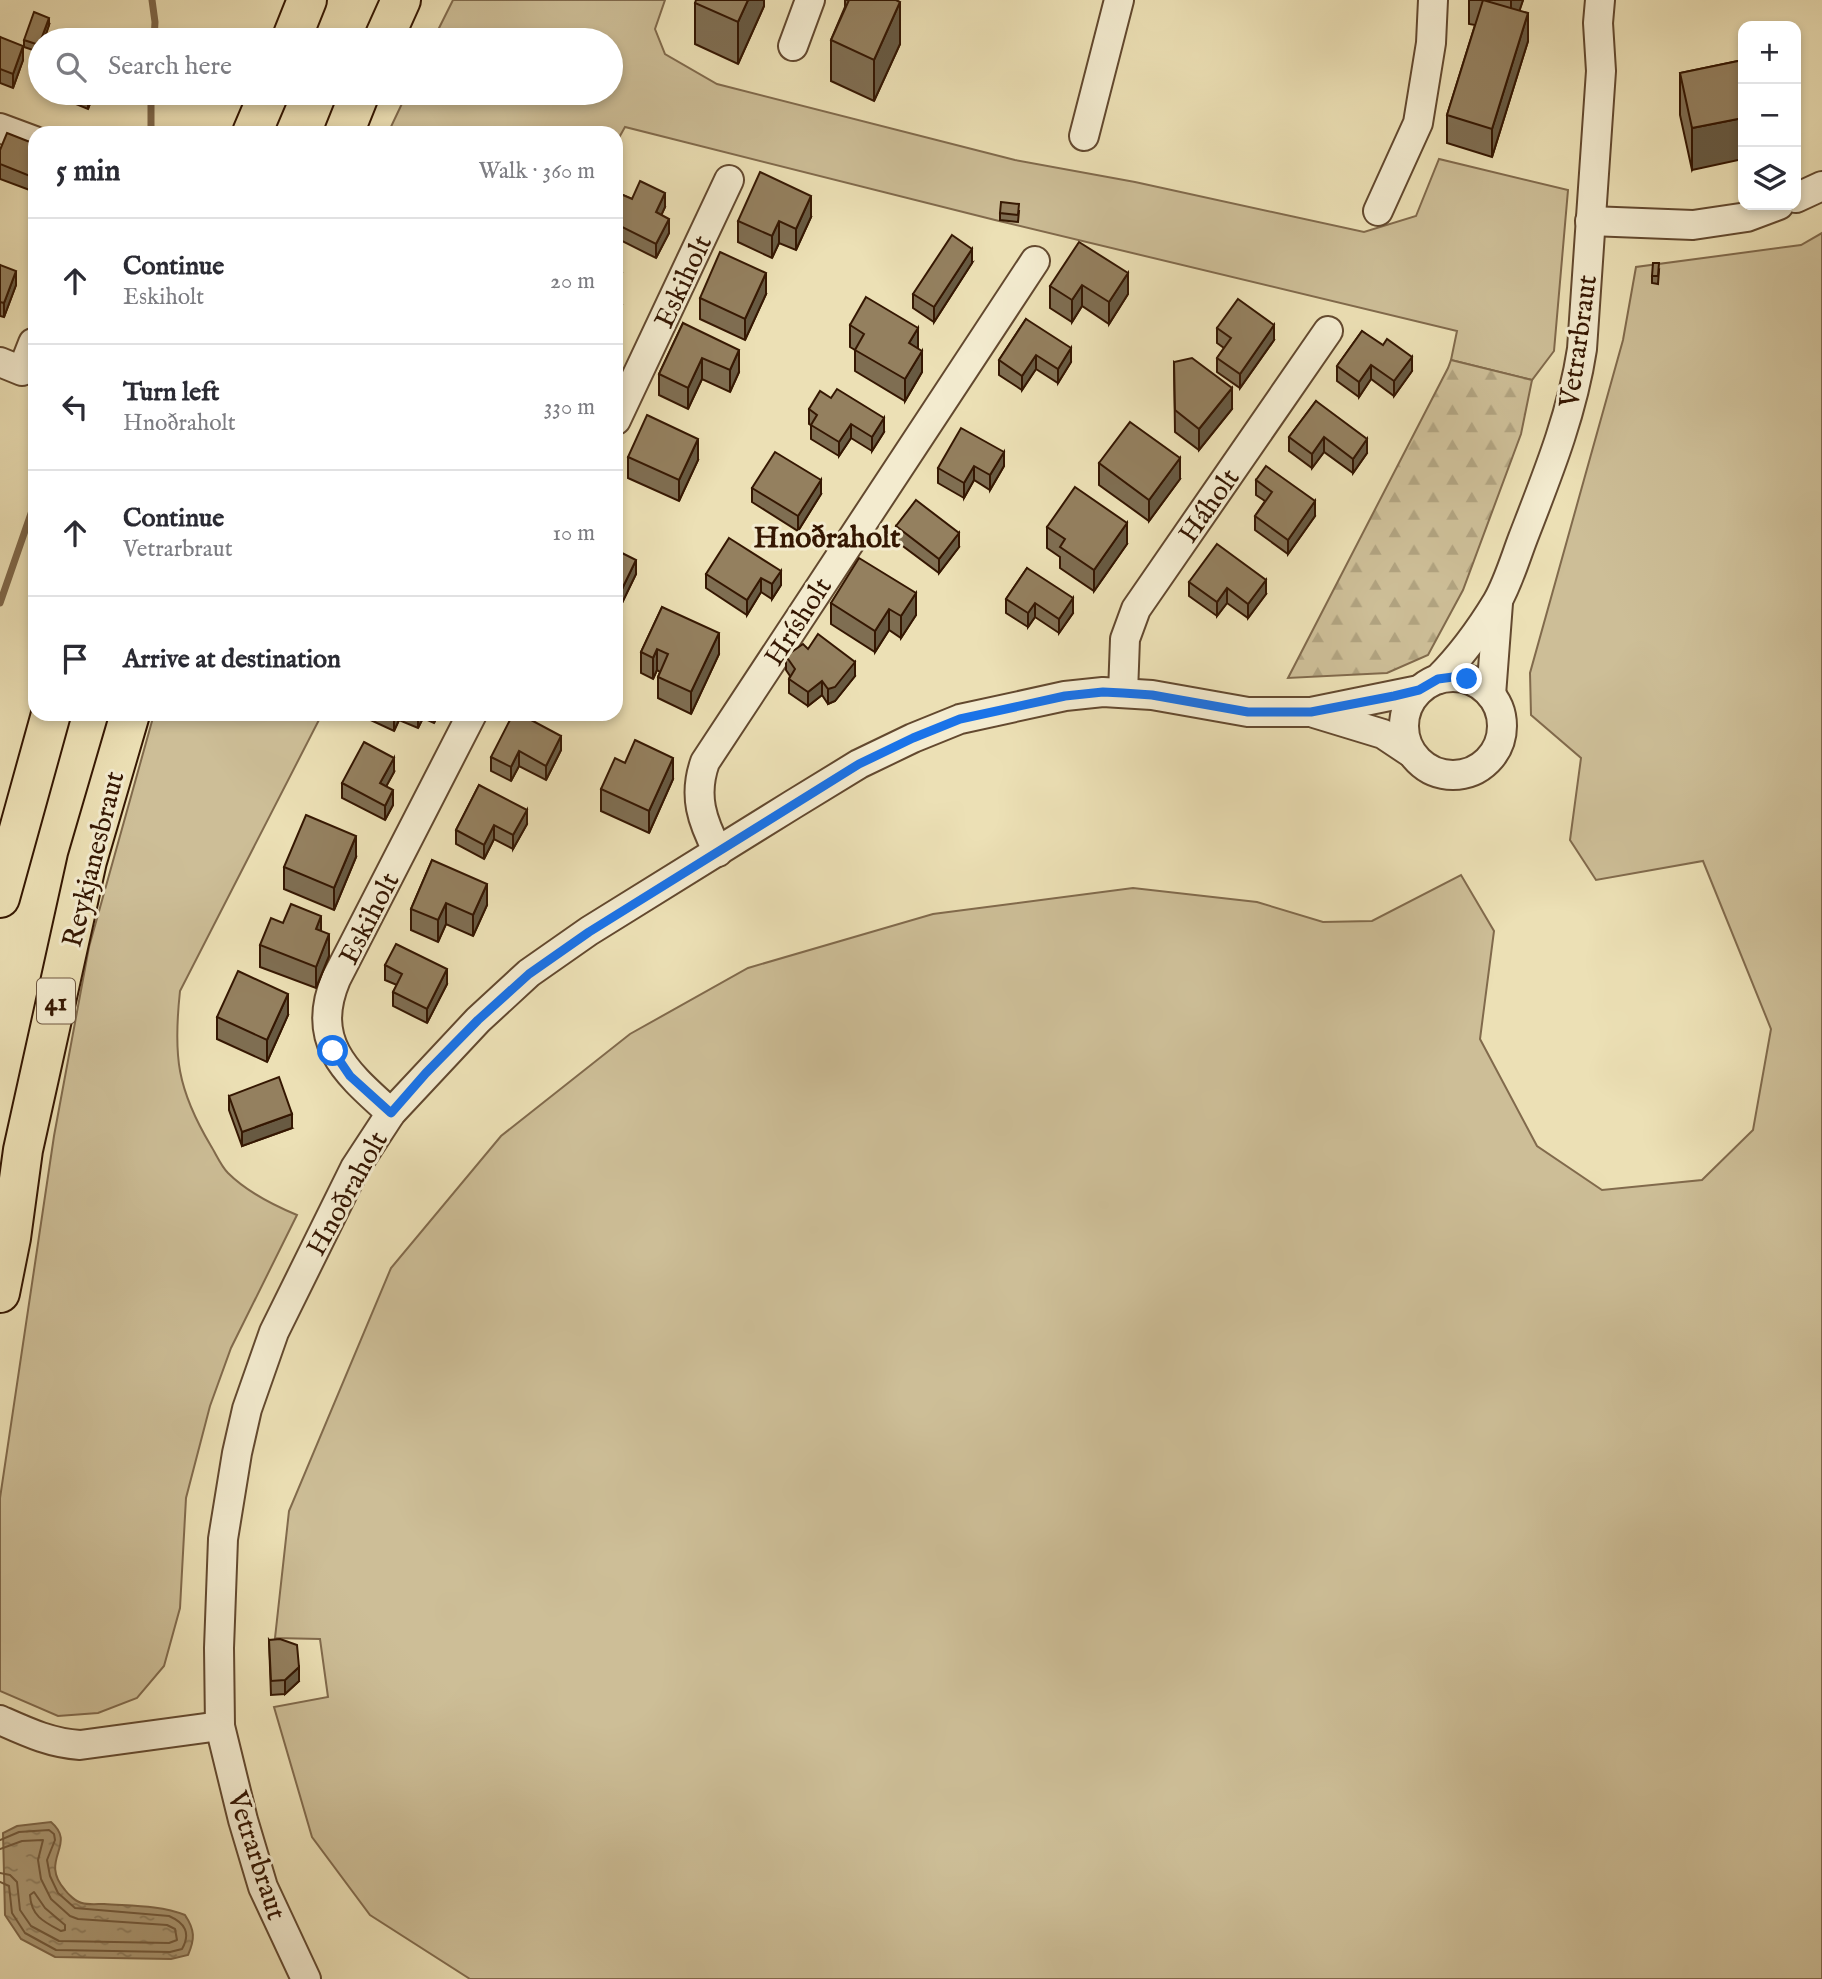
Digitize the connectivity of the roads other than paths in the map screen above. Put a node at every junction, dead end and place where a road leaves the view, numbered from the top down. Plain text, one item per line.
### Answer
1 (307, 0) edge
2 (810, 0) edge
3 (1119, 0) edge
4 (1433, 0) edge
5 (1600, 0) edge
6 (1619, 0) edge
7 (295, 28) edge
8 (793, 46) dead end
9 (1601, 71) junction
10 (264, 105) edge
11 (355, 105) edge
12 (255, 126) edge
13 (347, 126) edge
14 (0, 128) edge
15 (1084, 136) dead end
16 (28, 138) edge
17 (729, 180) dead end
18 (1822, 186) edge
19 (1801, 196) edge
20 (1766, 210) edge
21 (1377, 211) dead end
22 (1590, 220) junction
23 (1035, 261) dead end
24 (1328, 331) dead end
25 (28, 356) edge
26 (0, 362) edge
27 (623, 405) edge
28 (1499, 600) junction
29 (1429, 684) junction
30 (1123, 693) junction
31 (1491, 695) junction
32 (1311, 712) junction
33 (49, 721) edge
34 (128, 721) edge
35 (468, 721) edge
36 (1410, 752) junction
37 (718, 852) junction
38 (0, 898) edge
39 (391, 1113) junction
40 (0, 1293) edge
41 (0, 1720) edge
42 (220, 1726) junction
43 (306, 1979) edge

1 - 7 highway
2 - 8 street
3 - 15 street
4 - 21 street
5 - 9 street, Vetrarbraut
6 - 9 street, Vetrarbraut
9 - 22 street, Vetrarbraut
10 - 12 highway
11 - 13 highway
14 - 16 street
17 - 27 street, Eskiholt
18 - 19 street
20 - 22 street
22 - 28 street, Vetrarbraut
23 - 37 street, Hrísholt
24 - 30 street, Háholt
25 - 26 street
28 - 29 street, Vetrarbraut
28 - 31 street, Vetrarbraut
29 - 31 street
29 - 32 street, Hnoðraholt
29 - 36 street, Vetrarbraut
30 - 32 street, Hnoðraholt
30 - 37 street, Hnoðraholt
31 - 36 street, Vetrarbraut
32 - 36 street, Hnoðraholt
33 - 38 highway
34 - 40 highway, Reykjanesbraut / 41
35 - 39 street, Eskiholt
37 - 39 street, Hnoðraholt
39 - 42 street, Hnoðraholt
41 - 42 street
42 - 43 street, Vetrarbraut

